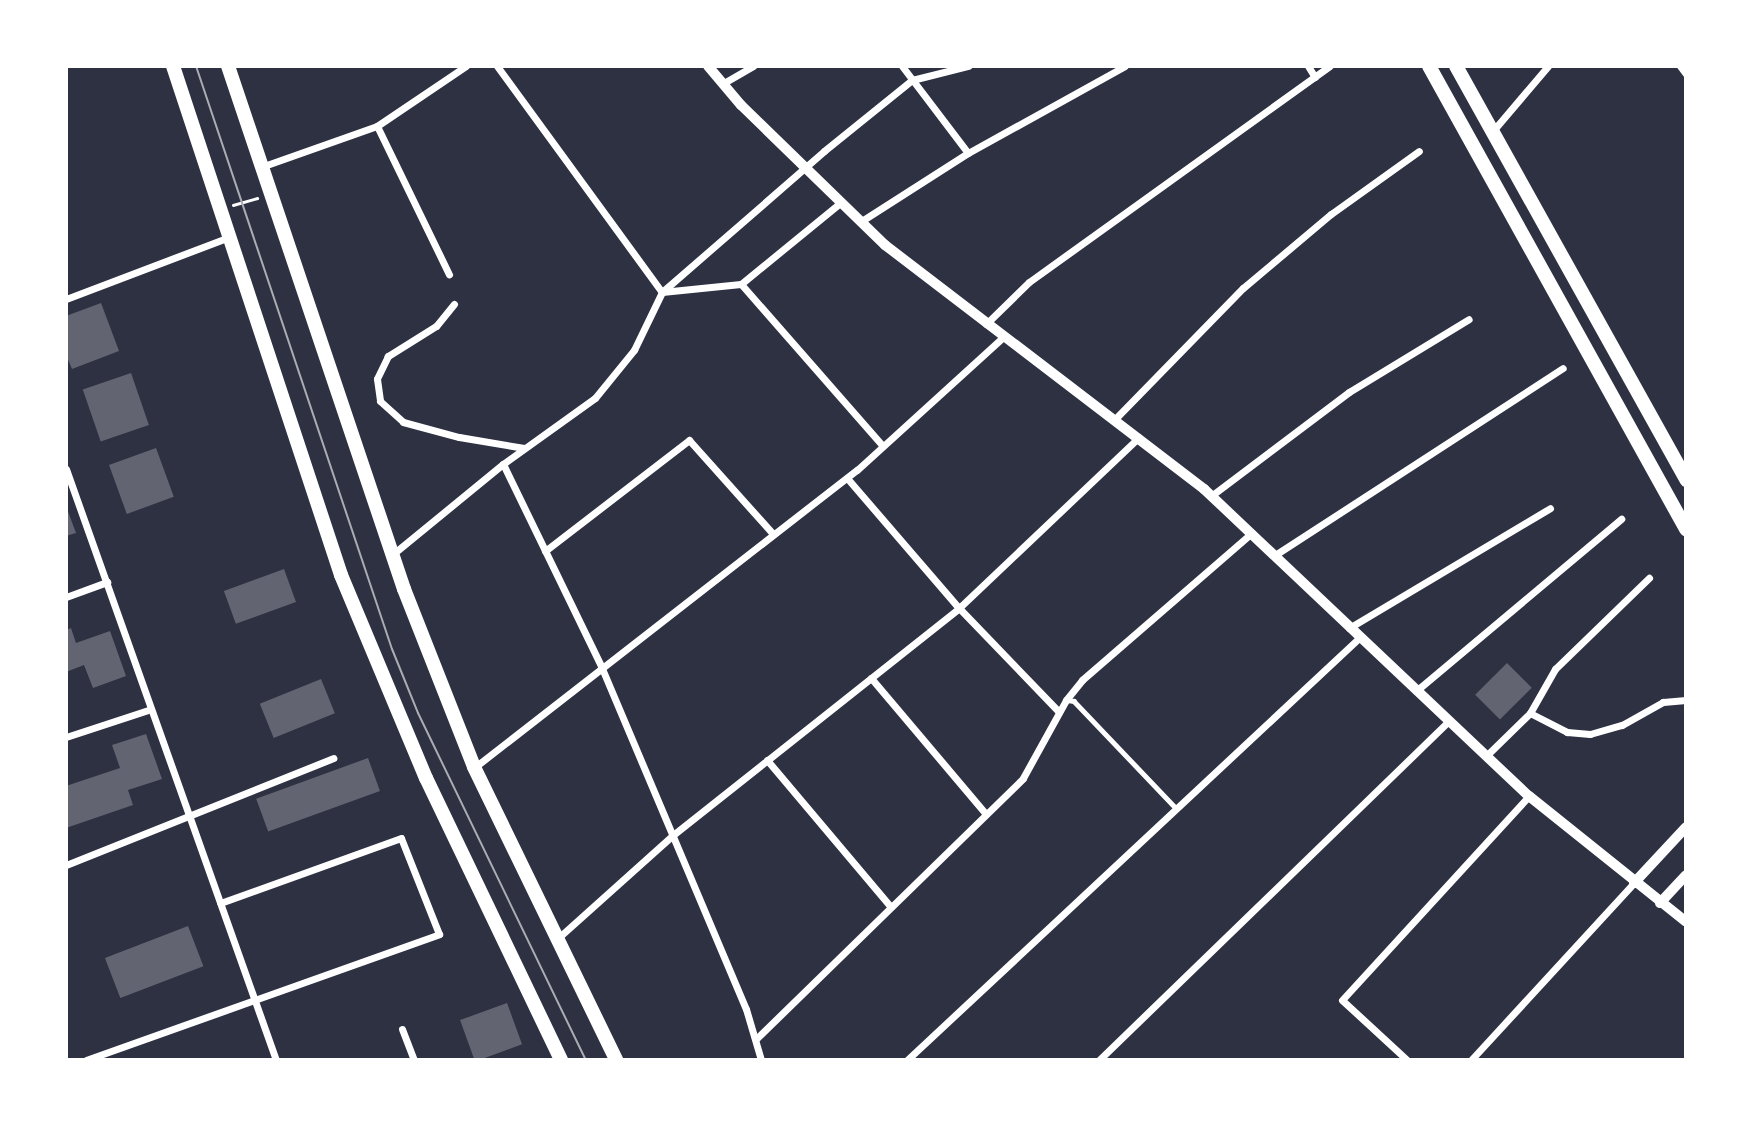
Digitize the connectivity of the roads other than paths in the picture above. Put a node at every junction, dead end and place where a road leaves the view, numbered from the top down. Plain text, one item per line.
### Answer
1 (173, 66) edge
2 (228, 66) edge
3 (466, 66) edge
4 (497, 66) edge
5 (708, 66) edge
6 (753, 66) edge
7 (902, 66) edge
8 (968, 66) edge
9 (1125, 66) edge
10 (1308, 66) edge
11 (1330, 66) edge
12 (1429, 66) edge
13 (1456, 66) edge
14 (1548, 66) edge
15 (1680, 66) edge
16 (1685, 74) edge
17 (1315, 77) junction
18 (912, 80) junction
19 (722, 84) junction
20 (377, 126) junction
21 (1492, 132) junction
22 (1419, 151) dead end
23 (968, 152) junction
24 (260, 168) junction
25 (806, 170) junction
26 (840, 203) junction
27 (859, 222) junction
28 (229, 237) junction
29 (449, 274) dead end
30 (741, 284) junction
31 (662, 292) junction
32 (66, 299) edge
33 (454, 304) dead end
34 (1469, 319) dead end
35 (984, 325) junction
36 (1002, 338) junction
37 (1563, 368) dead end
38 (1115, 419) junction
39 (1139, 437) junction
40 (883, 446) junction
41 (525, 448) junction
42 (503, 464) junction
43 (66, 469) edge
44 (847, 478) junction
45 (1685, 480) edge
46 (1211, 496) junction
47 (1550, 508) dead end
48 (1621, 519) dead end
49 (1685, 529) edge
50 (1252, 533) junction
51 (773, 534) junction
52 (545, 551) junction
53 (392, 554) junction
54 (1275, 555) junction
55 (1649, 578) dead end
56 (107, 582) junction
57 (66, 597) edge
58 (958, 608) junction
59 (1349, 628) junction
60 (1359, 638) junction
61 (601, 666) junction
62 (871, 678) junction
63 (1416, 691) junction
64 (1066, 700) junction
65 (1685, 700) edge
66 (152, 709) junction
67 (1059, 712) junction
68 (1531, 713) junction
69 (1449, 721) junction
70 (66, 737) edge
71 (1486, 756) junction
72 (333, 758) dead end
73 (767, 760) junction
74 (474, 767) junction
75 (1529, 796) junction
76 (1175, 807) junction
77 (986, 814) junction
78 (189, 815) junction
79 (1685, 827) edge
80 (673, 835) junction
81 (66, 865) edge
82 (1685, 875) edge
83 (1634, 883) junction
84 (220, 903) junction
85 (1660, 903) junction
86 (891, 908) junction
87 (1685, 922) edge
88 (556, 939) junction
89 (255, 1000) junction
90 (402, 1029) dead end
91 (756, 1039) junction
92 (86, 1059) edge
93 (276, 1059) edge
94 (414, 1059) edge
95 (561, 1059) edge
96 (616, 1059) edge
97 (761, 1059) edge
98 (907, 1059) edge
99 (1099, 1059) edge
100 (1408, 1059) edge
101 (1471, 1059) edge

1 - 28 main road
2 - 24 main road
3 - 20 street
4 - 31 street
5 - 19 street
6 - 19 street
7 - 18 street
8 - 18 street
9 - 23 street
10 - 17 street
11 - 17 street
12 - 49 main road
13 - 21 main road
14 - 21 street
15 - 16 street
17 - 35 street
18 - 23 street
18 - 25 street
19 - 25 street
20 - 24 street
20 - 29 street
21 - 45 main road
22 - 38 street
23 - 27 street
24 - 53 main road
25 - 26 street
25 - 31 street
26 - 27 street
26 - 30 street
27 - 35 street
28 - 32 street
28 - 95 main road
30 - 31 street
30 - 40 street
31 - 41 street
33 - 41 street
34 - 46 street
35 - 36 street
36 - 38 street
36 - 40 street
37 - 54 street
38 - 39 street
39 - 46 street
39 - 58 street
40 - 44 street
41 - 42 street
42 - 52 street
42 - 53 street
43 - 56 street
44 - 51 street
44 - 58 street
46 - 50 street
47 - 59 street
48 - 63 street
50 - 54 street
50 - 64 street
51 - 52 street
51 - 61 street
52 - 61 street
53 - 74 main road
54 - 59 street
55 - 68 street
56 - 57 street
56 - 66 street
58 - 62 street
58 - 67 street
59 - 60 street
60 - 63 street
60 - 76 street
61 - 74 street
61 - 80 street
62 - 73 street
62 - 77 street
63 - 69 street
64 - 67 street
64 - 76 lane
65 - 68 street
66 - 70 street
66 - 78 street
67 - 77 street
68 - 71 street
69 - 71 street
69 - 99 street
71 - 75 street
72 - 78 street
73 - 80 street
73 - 86 street
74 - 88 main road
75 - 83 street
75 - 100 street
76 - 98 street
77 - 86 street
78 - 81 street
78 - 84 street
79 - 83 street
80 - 88 street
80 - 91 street
82 - 85 street
83 - 85 street
83 - 101 street
84 - 89 street
84 - 89 street
85 - 87 street
86 - 91 street
88 - 96 main road
89 - 92 street
89 - 93 street
90 - 94 street
91 - 97 street

